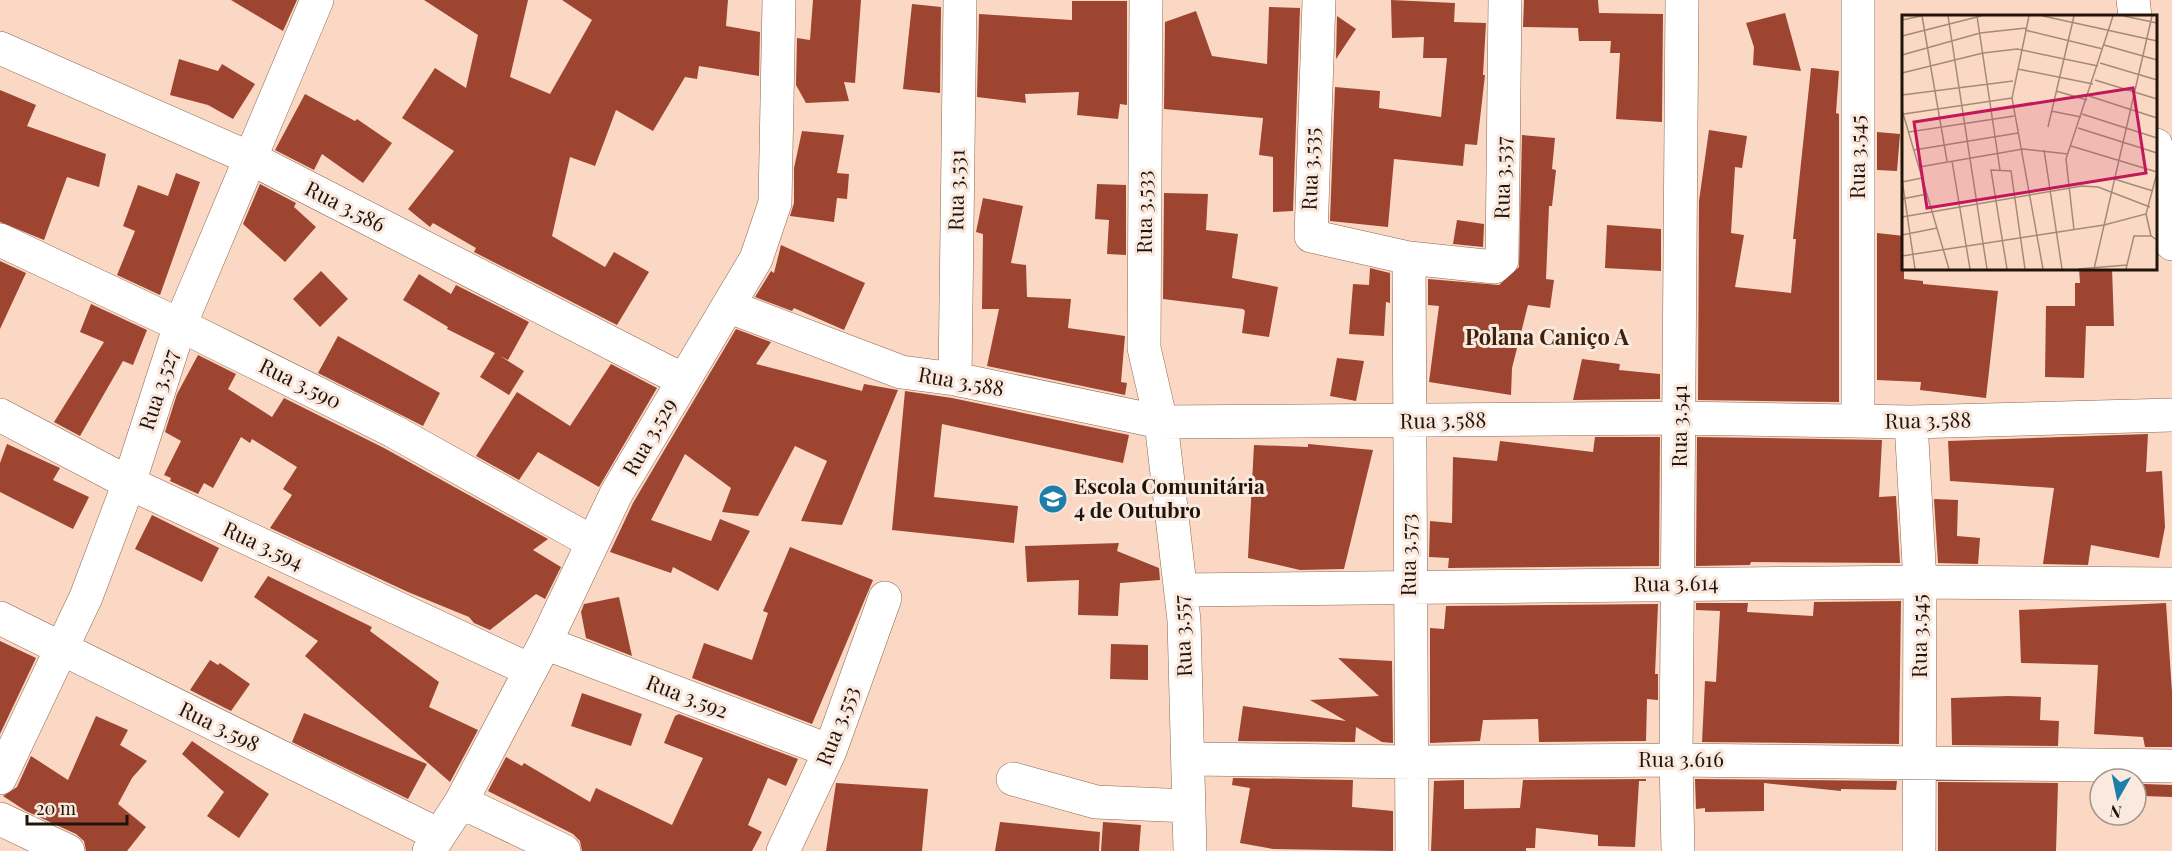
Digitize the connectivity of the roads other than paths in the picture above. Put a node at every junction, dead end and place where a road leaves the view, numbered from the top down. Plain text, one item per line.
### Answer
1 (317, 0) edge
2 (778, 0) edge
3 (960, 0) edge
4 (1146, 0) edge
5 (1319, 0) edge
6 (1505, 0) edge
7 (1682, 0) edge
8 (1858, 0) edge
9 (2133, 0) edge
10 (2135, 15) edge
11 (0, 48) edge
12 (2172, 133) edge
13 (2157, 134) edge
14 (2157, 151) edge
15 (252, 159) junction
16 (0, 240) edge
17 (2172, 244) edge
18 (1409, 258) junction
19 (730, 307) junction
20 (180, 325) junction
21 (683, 380) junction
22 (955, 380) junction
23 (0, 415) edge
24 (2172, 415) edge
25 (1680, 417) junction
26 (1409, 421) junction
27 (1858, 421) junction
28 (1161, 422) junction
29 (1911, 422) junction
30 (129, 483) junction
31 (592, 542) junction
32 (1920, 582) junction
33 (1679, 584) junction
34 (2172, 584) edge
35 (1181, 590) junction
36 (1409, 590) junction
37 (885, 598) dead end
38 (0, 618) edge
39 (62, 649) junction
40 (538, 656) junction
41 (830, 751) junction
42 (1189, 759) junction
43 (1676, 760) junction
44 (1412, 762) junction
45 (1920, 765) junction
46 (2172, 766) edge
47 (0, 778) edge
48 (1014, 779) dead end
49 (461, 802) junction
50 (1189, 806) junction
51 (0, 819) edge
52 (434, 843) edge
53 (68, 851) edge
54 (564, 851) edge
55 (783, 851) edge
56 (1190, 851) edge
57 (1412, 851) edge
58 (1678, 851) edge
59 (1919, 851) edge

1 - 15 street, Rua 3.527
2 - 19 street, Rua 3.529
3 - 22 street, Rua 3.531
4 - 28 street, Rua 3.533
5 - 18 street, Rua 3.535
6 - 18 street, Rua 3.537
7 - 25 street, Rua 3.541
8 - 27 street, Rua 3.545
9 - 10 street
11 - 15 street, Rua 3.586
12 - 13 street
14 - 17 street
15 - 20 street, Rua 3.527
15 - 21 street, Rua 3.586
16 - 20 street, Rua 3.590
18 - 26 street, Rua 3.573
19 - 21 street, Rua 3.529
19 - 22 street, Rua 3.588
20 - 30 street, Rua 3.527
20 - 31 street, Rua 3.590
21 - 31 street, Rua 3.529
22 - 28 street, Rua 3.588
23 - 30 street, Rua 3.594
24 - 29 street, Rua 3.588
25 - 26 street, Rua 3.588
25 - 27 street, Rua 3.588
25 - 33 street, Rua 3.541
26 - 28 street, Rua 3.588
26 - 36 street, Rua 3.573
27 - 29 street, Rua 3.588
28 - 35 street, Rua 3.557
29 - 32 street, Rua 3.545
30 - 39 street, Rua 3.527
30 - 40 street, Rua 3.594
31 - 40 street, Rua 3.529
32 - 33 street, Rua 3.614
32 - 34 street, Rua 3.614
32 - 45 street, Rua 3.545
33 - 36 street, Rua 3.614
33 - 43 street, Rua 3.541
35 - 36 street, Rua 3.614
35 - 42 street, Rua 3.557
36 - 44 street, Rua 3.573
37 - 41 street, Rua 3.553
38 - 39 street, Rua 3.598
39 - 47 street, Rua 3.527
39 - 52 street, Rua 3.598
40 - 41 street, Rua 3.592
40 - 49 street, Rua 3.529
41 - 55 street, Rua 3.553
42 - 44 street, Rua 3.616
42 - 50 street, Rua 3.557
43 - 44 street, Rua 3.616
43 - 45 street, Rua 3.616
43 - 58 street, Rua 3.541
44 - 57 street, Rua 3.573
45 - 46 street, Rua 3.616
45 - 59 street, Rua 3.545
48 - 50 street
49 - 52 street, Rua 3.529
49 - 54 street
50 - 56 street, Rua 3.557
51 - 53 street

